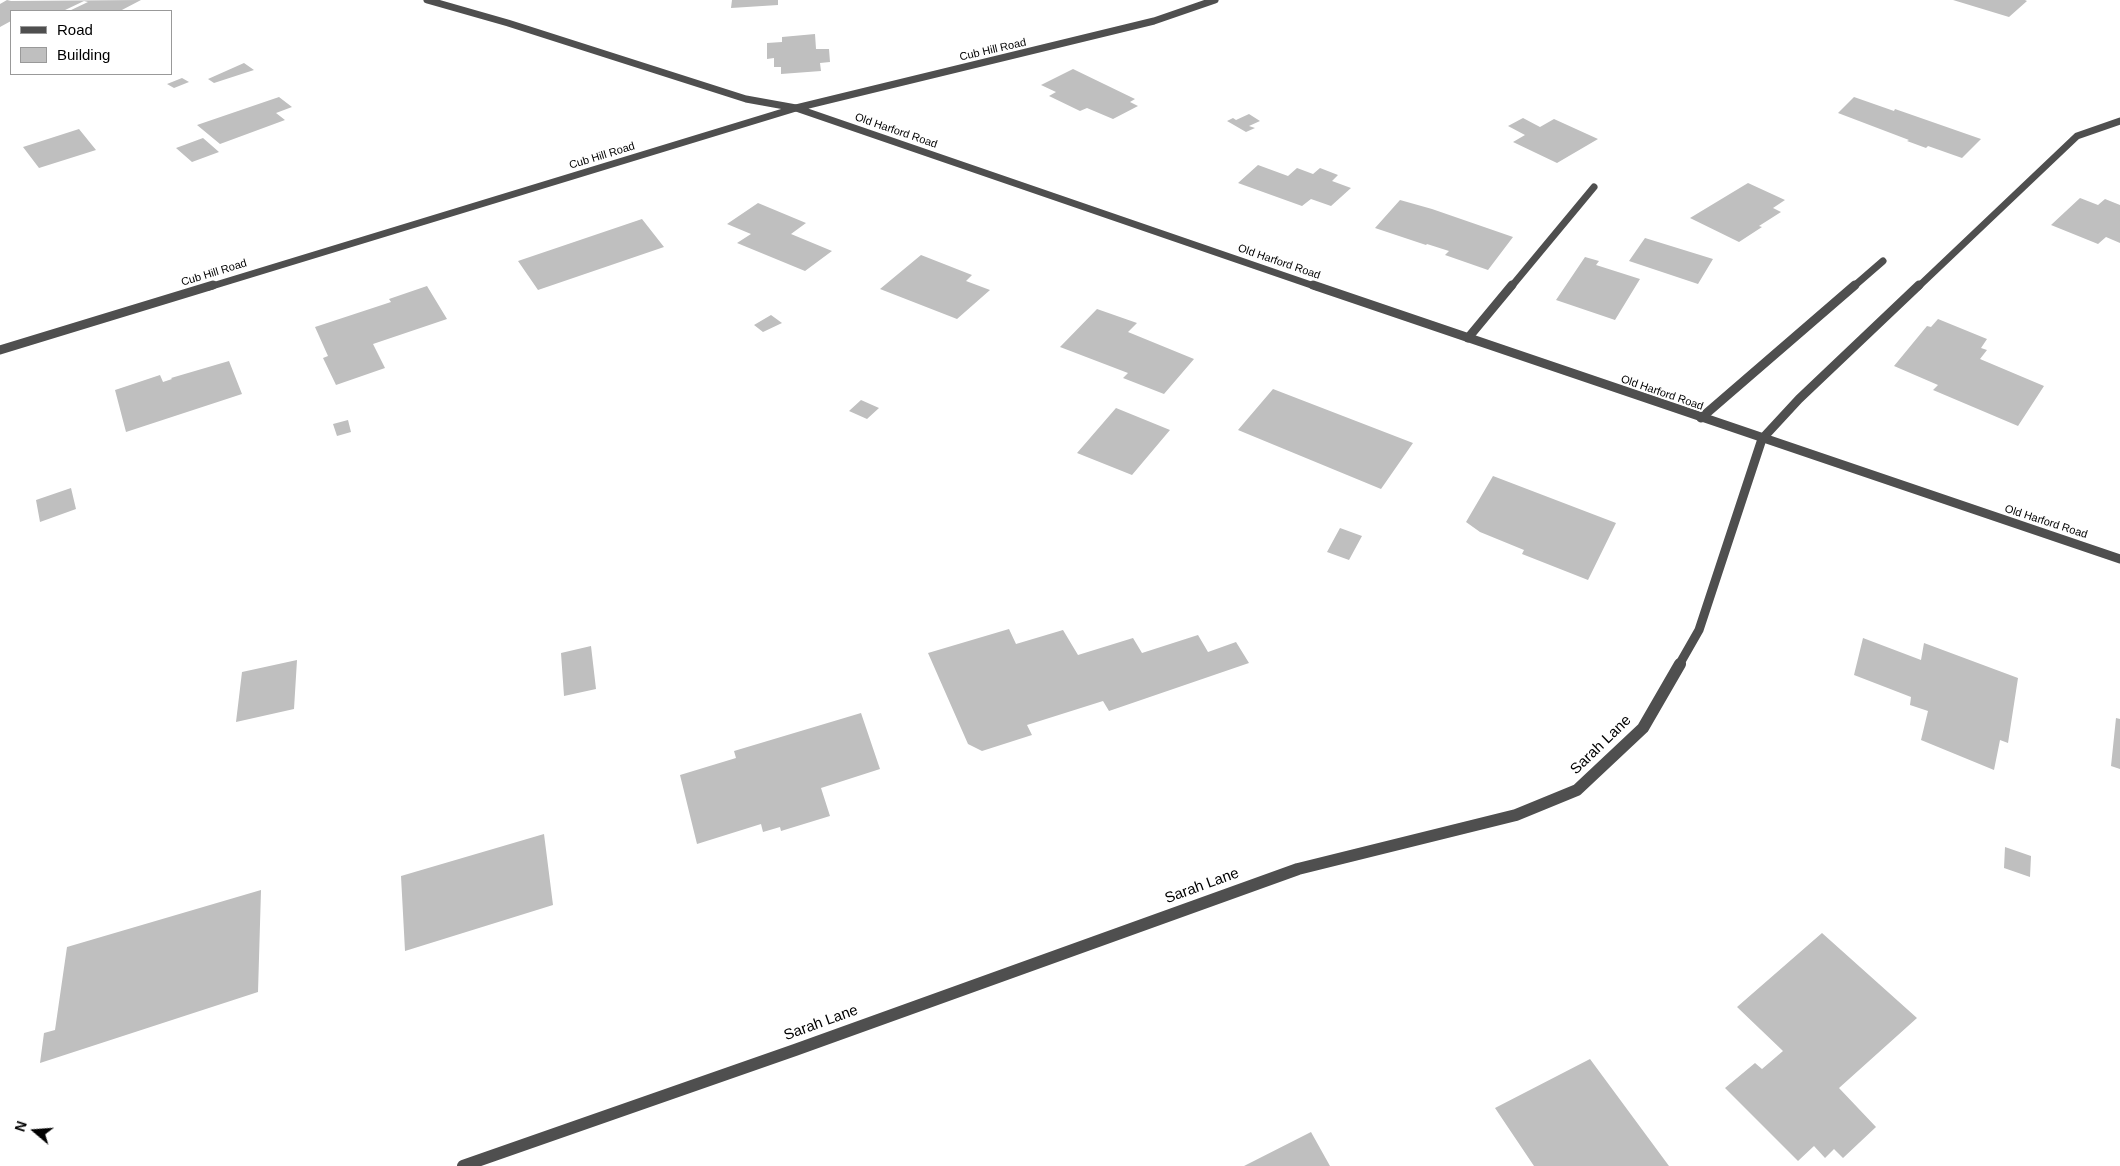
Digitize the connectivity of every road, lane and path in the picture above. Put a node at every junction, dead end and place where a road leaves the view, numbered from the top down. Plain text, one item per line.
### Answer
1 (427, 0) edge
2 (1215, 0) edge
3 (796, 108) junction
4 (2120, 121) edge
5 (1594, 187) dead end
6 (1883, 261) dead end
7 (1468, 338) junction
8 (0, 350) edge
9 (1701, 418) junction
10 (1762, 439) junction
11 (2120, 559) edge
12 (463, 1166) edge

1 - 3 street, Old Harford Road
2 - 3 street, Cub Hill Road
3 - 7 street, Old Harford Road
3 - 8 street, Cub Hill Road
4 - 10 street
5 - 7 street
6 - 9 street
7 - 9 street, Old Harford Road
9 - 10 street, Old Harford Road
10 - 11 street, Old Harford Road
10 - 12 street, Sarah Lane

